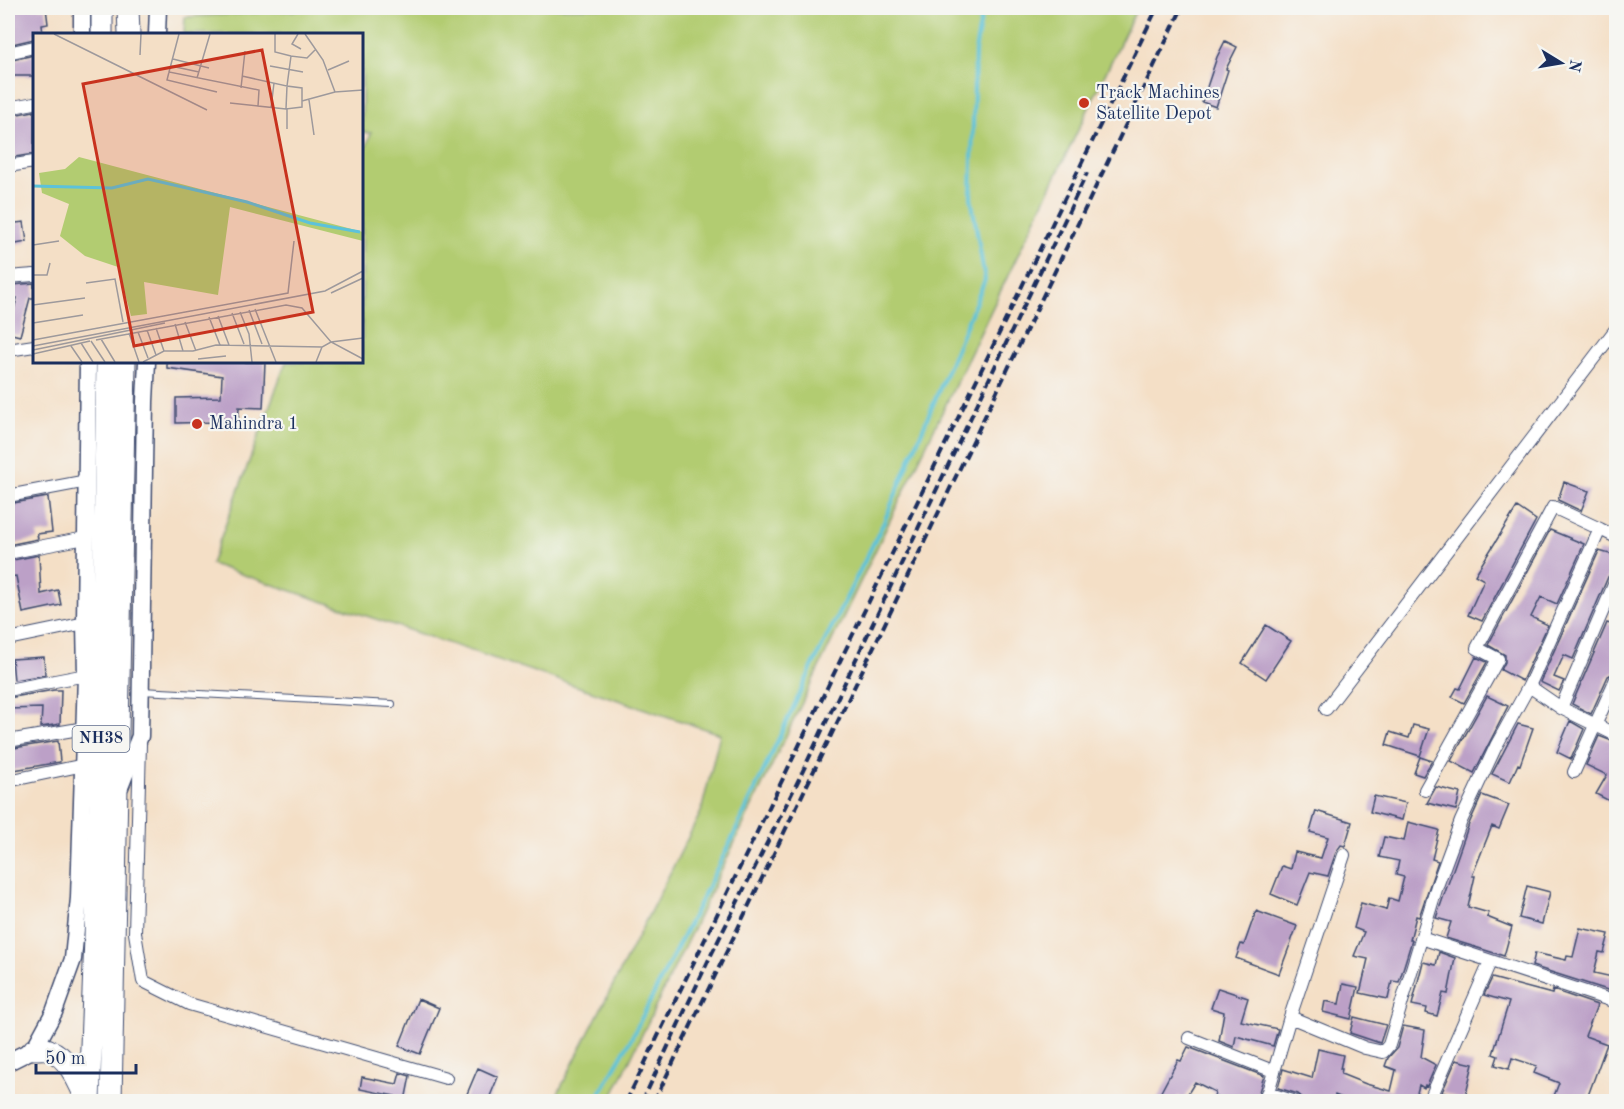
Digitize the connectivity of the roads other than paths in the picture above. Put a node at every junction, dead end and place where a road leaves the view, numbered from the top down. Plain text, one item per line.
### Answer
1 (82, 8) edge
2 (102, 8) edge
3 (128, 8) edge
4 (158, 8) edge
5 (82, 33) edge
6 (102, 33) edge
7 (129, 33) edge
8 (157, 33) edge
9 (33, 47) edge
10 (8, 53) edge
11 (33, 103) edge
12 (8, 108) edge
13 (33, 162) edge
14 (8, 166) edge
15 (33, 274) edge
16 (8, 277) edge
17 (1617, 329) edge
18 (33, 345) edge
19 (8, 350) edge
20 (88, 363) edge
21 (107, 363) edge
22 (125, 363) edge
23 (147, 363) edge
24 (87, 481) junction
25 (8, 496) edge
26 (1600, 529) junction
27 (1617, 537) edge
28 (85, 538) junction
29 (8, 553) edge
30 (1617, 580) edge
31 (85, 623) junction
32 (8, 639) edge
33 (86, 675) junction
34 (1617, 679) edge
35 (1529, 686) junction
36 (8, 690) edge
37 (140, 691) junction
38 (392, 704) dead end
39 (1561, 708) junction
40 (1326, 709) dead end
41 (1595, 725) junction
42 (85, 728) junction
43 (1617, 735) edge
44 (140, 736) junction
45 (8, 741) edge
46 (84, 765) junction
47 (1574, 772) dead end
48 (8, 781) edge
49 (1425, 790) dead end
50 (118, 794) junction
51 (1344, 855) dead end
52 (1421, 938) junction
53 (1490, 962) junction
54 (1617, 1002) edge
55 (1290, 1017) junction
56 (1189, 1038) dead end
57 (34, 1049) junction
58 (8, 1062) edge
59 (1273, 1071) junction
60 (446, 1078) dead end
61 (1266, 1097) edge
62 (88, 1101) edge
63 (111, 1101) edge
64 (1296, 1101) edge
65 (1430, 1101) edge

1 - 5 street
2 - 6 highway
3 - 7 highway
4 - 8 street
9 - 10 street
11 - 12 street
13 - 14 street
15 - 16 street
17 - 40 street
18 - 19 street
20 - 24 street
21 - 62 highway, NH38
22 - 50 highway, NH38
23 - 37 street
24 - 25 street
24 - 28 street
26 - 27 street
26 - 35 street
26 - 49 street
28 - 29 street
28 - 31 street
30 - 39 street
31 - 32 street
31 - 33 street
33 - 36 street
33 - 42 street
34 - 41 street
35 - 39 street
35 - 52 street
37 - 38 lane
37 - 44 street
39 - 41 street
41 - 43 street
41 - 47 street
42 - 45 street
42 - 46 street
44 - 50 street
44 - 60 street
46 - 48 street
46 - 57 street
50 - 63 highway, NH38
51 - 55 street
52 - 53 street
52 - 55 street
53 - 54 street
53 - 65 street
55 - 59 street
56 - 59 street
57 - 58 street
57 - 62 highway
59 - 61 street
61 - 64 street

